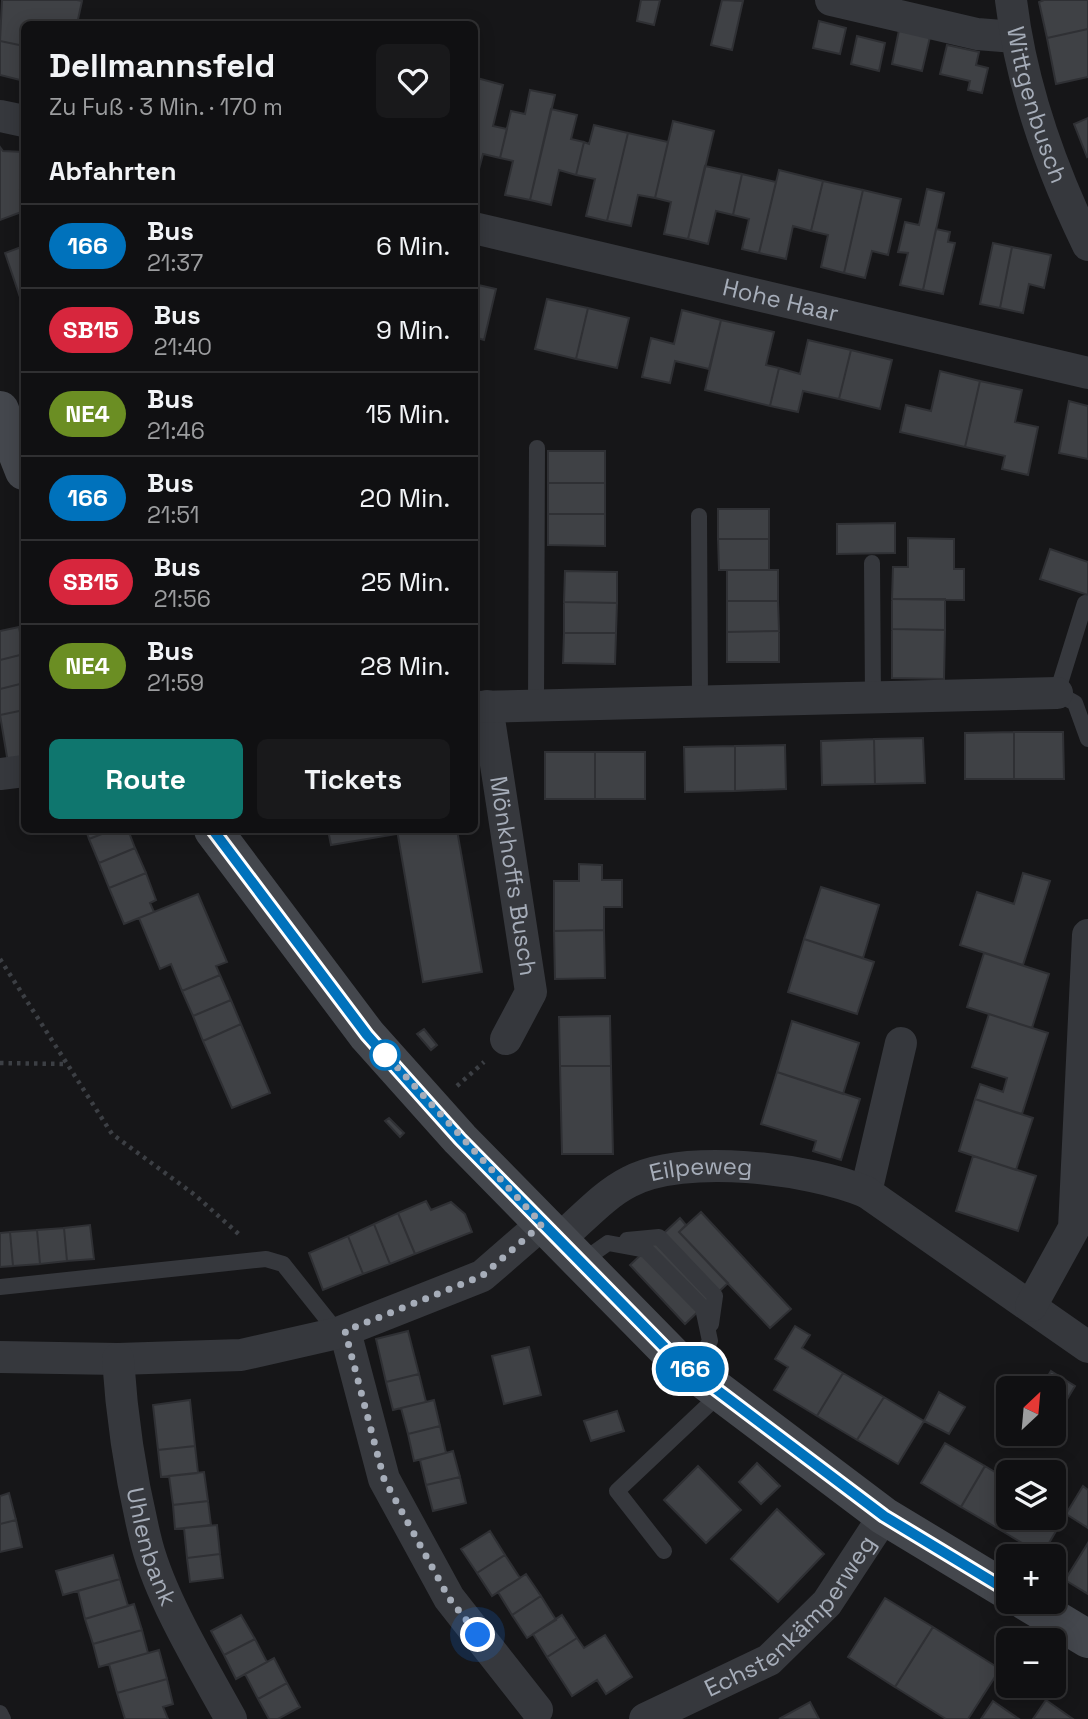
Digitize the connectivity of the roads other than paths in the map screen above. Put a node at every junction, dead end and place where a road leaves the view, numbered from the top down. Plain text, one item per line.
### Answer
1 (831, 0) edge
2 (1011, 0) edge
3 (1015, 37) junction
4 (0, 116) edge
5 (21, 120) edge
6 (478, 229) edge
7 (1088, 245) edge
8 (1088, 373) edge
9 (0, 411) edge
10 (537, 448) dead end
11 (21, 464) edge
12 (699, 516) dead end
13 (872, 563) dead end
14 (1085, 603) dead end
15 (1057, 693) junction
16 (873, 697) junction
17 (700, 701) junction
18 (536, 705) junction
19 (481, 707) edge
20 (1088, 739) edge
21 (21, 771) edge
22 (0, 774) edge
23 (215, 833) edge
24 (1088, 935) edge
25 (506, 1039) road end
26 (901, 1043) dead end
27 (866, 1192) junction
28 (572, 1243) junction
29 (0, 1287) edge
30 (1031, 1306) junction
31 (341, 1332) junction
32 (1088, 1347) edge
33 (0, 1357) edge
34 (118, 1359) junction
35 (708, 1368) junction
36 (884, 1516) junction
37 (664, 1551) dead end
38 (996, 1584) edge
39 (1047, 1614) edge
40 (1088, 1639) edge
41 (537, 1710) dead end
42 (0, 1713) edge
43 (3, 1719) edge
44 (232, 1719) edge
45 (645, 1719) edge

1 - 3 street
2 - 3 street, Wittgenbusch
3 - 7 street, Wittgenbusch
4 - 5 street
6 - 8 street, Hohe Haar
9 - 11 main road
10 - 18 lane
12 - 17 lane
13 - 16 lane
14 - 15 lane
15 - 16 street, Mönkhoffs Busch
15 - 20 lane
16 - 17 street, Mönkhoffs Busch
17 - 18 street, Mönkhoffs Busch
18 - 19 street, Mönkhoffs Busch
19 - 25 street, Mönkhoffs Busch
21 - 22 street
23 - 28 main road
24 - 30 street
26 - 27 street
27 - 28 street, Eilpeweg
27 - 30 street, Eilpeweg
28 - 31 street, Eilpeweg
28 - 35 main road
28 - 35 lane
29 - 31 lane
30 - 32 street, Eilpeweg
31 - 34 street, Eilpeweg
31 - 41 street
33 - 34 street, Eilpeweg
34 - 44 street, Uhlenbank
35 - 36 main road
35 - 37 lane
36 - 38 main road
36 - 45 street, Echstenkämperweg
39 - 40 main road
42 - 43 lane

